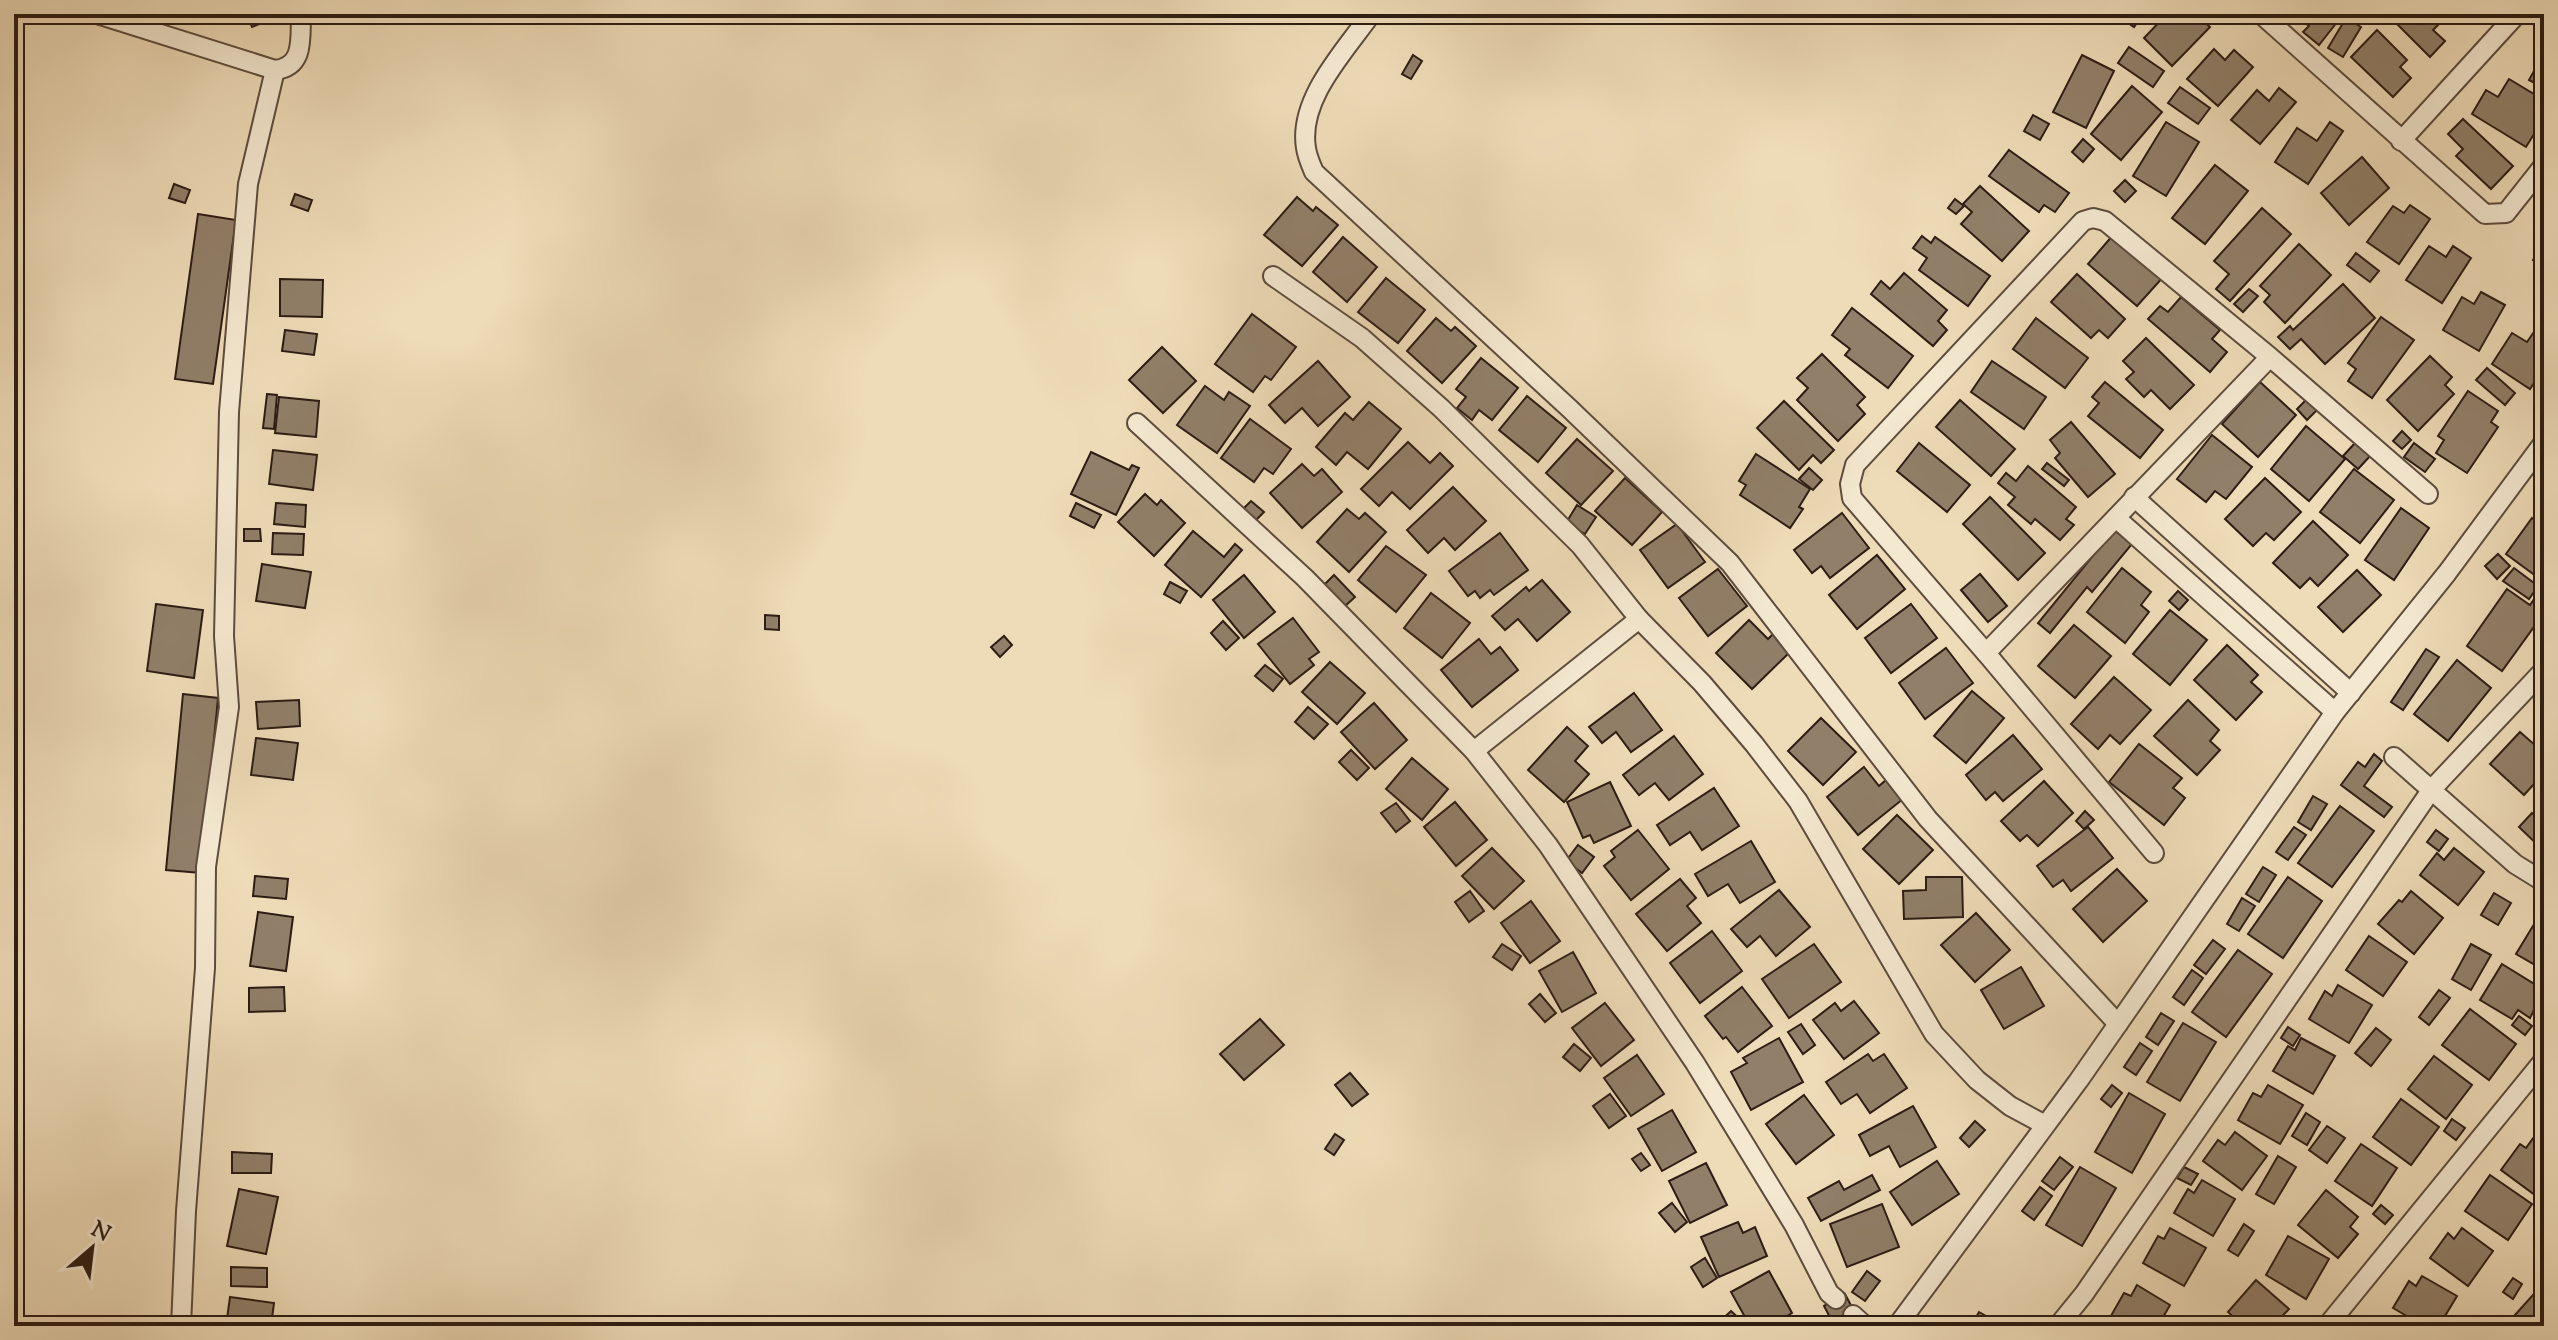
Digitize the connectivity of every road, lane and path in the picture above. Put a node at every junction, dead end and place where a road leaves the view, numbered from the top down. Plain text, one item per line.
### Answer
1 (97, 14) edge
2 (301, 14) edge
3 (1371, 14) edge
4 (2261, 14) edge
5 (2517, 14) edge
6 (275, 70) junction
7 (2401, 141) junction
8 (2544, 165) edge
9 (1273, 276) dead end
10 (2270, 357) junction
11 (1137, 423) dead end
12 (2544, 442) edge
13 (2428, 494) dead end
14 (2134, 497) junction
15 (2116, 518) junction
16 (1639, 619) junction
17 (1986, 653) junction
18 (2544, 670) edge
19 (2351, 693) junction
20 (2335, 712) junction
21 (1474, 751) junction
22 (2394, 757) dead end
23 (2432, 789) junction
24 (2154, 853) dead end
25 (2544, 882) edge
26 (2118, 1024) junction
27 (2544, 1060) edge
28 (2045, 1125) junction
29 (1836, 1299) dead end
30 (181, 1326) edge
31 (1897, 1326) edge
32 (2058, 1326) edge
33 (2327, 1326) edge

1 - 6 street
2 - 6 street
3 - 26 street
4 - 7 street
5 - 7 street
6 - 30 street
7 - 8 street
9 - 16 street
10 - 13 street
10 - 14 street
10 - 17 street
11 - 21 street
12 - 19 street
14 - 15 street
14 - 19 street
15 - 17 street
15 - 20 street
16 - 21 street
16 - 28 street
17 - 24 street
18 - 23 street
19 - 20 street
20 - 26 street
21 - 29 street
22 - 23 street
23 - 25 street
23 - 32 street
26 - 28 street
27 - 33 street
28 - 31 street

